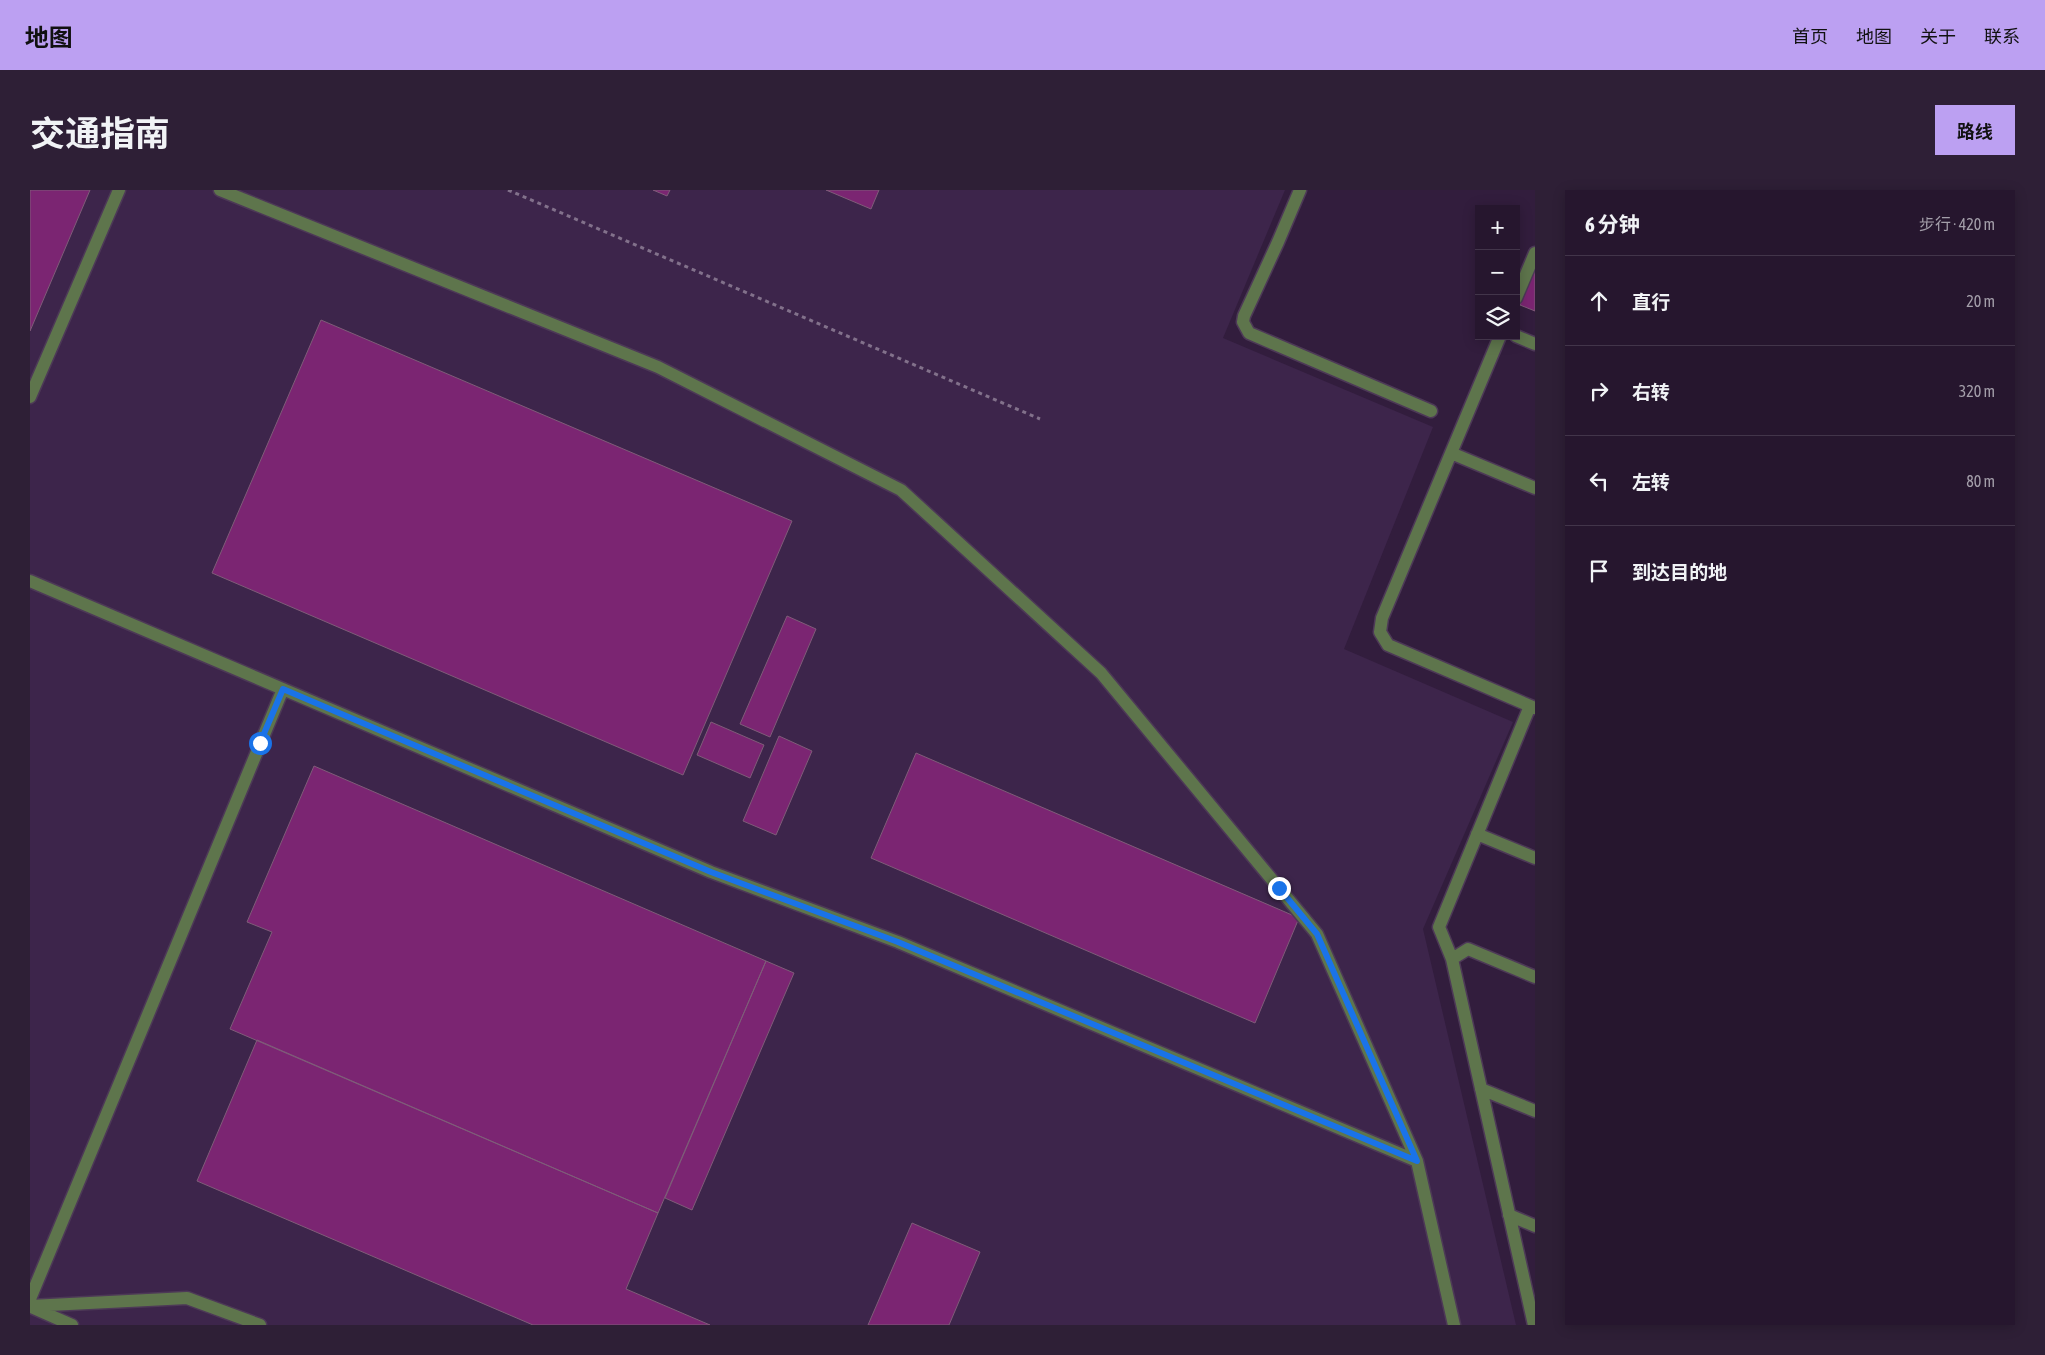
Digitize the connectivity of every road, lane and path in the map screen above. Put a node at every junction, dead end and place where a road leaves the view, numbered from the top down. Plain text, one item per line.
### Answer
1 (118, 190) edge
2 (220, 190) edge
3 (508, 190) edge
4 (1300, 190) edge
5 (1535, 253) edge
6 (1517, 295) edge
7 (1520, 338) edge
8 (1498, 340) edge
9 (1535, 344) edge
10 (30, 397) edge
11 (1431, 411) dead end
12 (1040, 419) dead end
13 (1451, 453) junction
14 (1535, 488) edge
15 (30, 581) edge
16 (283, 689) junction
17 (1533, 707) edge
18 (1477, 834) junction
19 (1535, 858) edge
20 (1452, 959) junction
21 (1535, 977) edge
22 (1481, 1088) junction
23 (1535, 1111) edge
24 (1417, 1161) junction
25 (1509, 1215) junction
26 (1535, 1226) edge
27 (30, 1299) edge
28 (30, 1306) edge
29 (72, 1325) edge
30 (260, 1325) edge
31 (1454, 1325) edge
32 (1534, 1325) edge

1 - 10 lane
2 - 24 lane
3 - 12 path
4 - 11 lane
5 - 6 lane
7 - 9 lane
8 - 13 lane
13 - 14 lane
13 - 17 lane
15 - 16 lane
16 - 24 lane
16 - 27 lane
17 - 18 lane
18 - 19 lane
18 - 20 lane
20 - 21 lane
20 - 22 lane
22 - 23 lane
22 - 25 lane
24 - 31 lane
25 - 26 lane
25 - 32 lane
28 - 29 lane
28 - 30 lane

